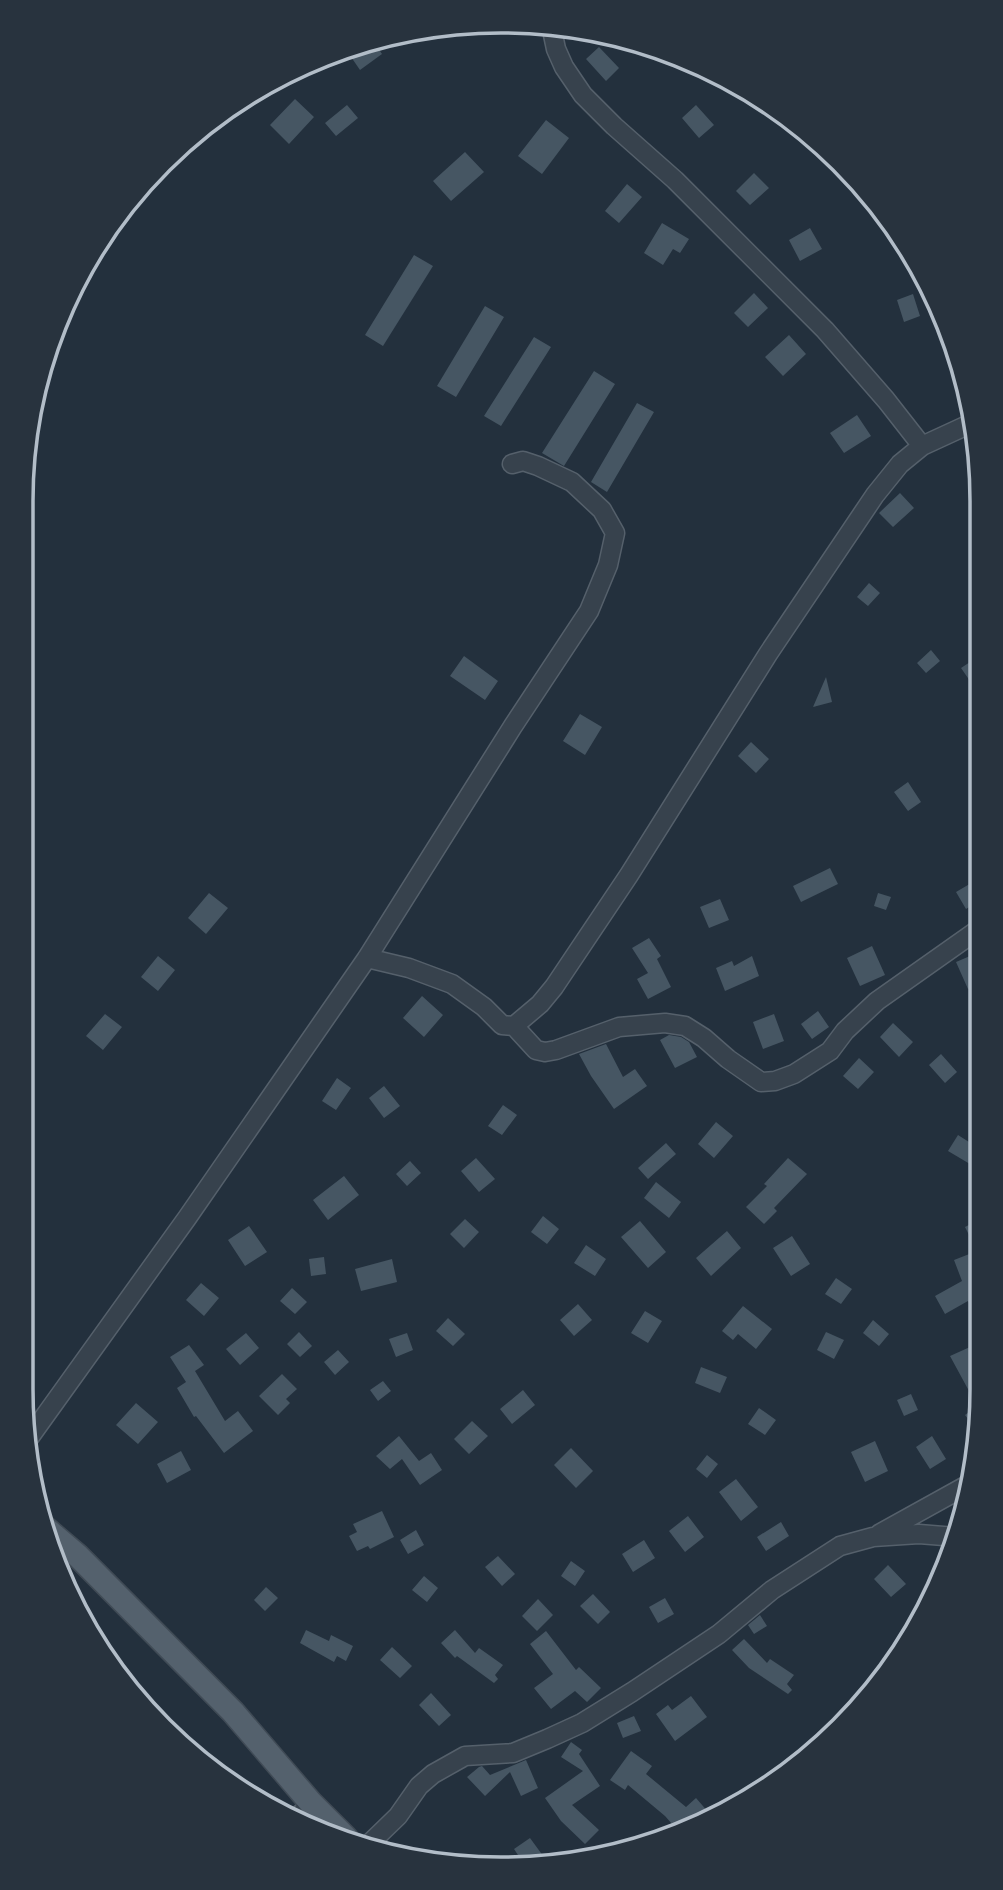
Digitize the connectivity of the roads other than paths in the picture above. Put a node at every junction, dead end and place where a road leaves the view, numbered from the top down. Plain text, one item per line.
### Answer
1 (553, 36) edge
2 (964, 427) edge
3 (922, 446) junction
4 (512, 464) dead end
5 (970, 935) edge
6 (367, 958) junction
7 (514, 1026) junction
8 (35, 1430) edge
9 (959, 1490) edge
10 (946, 1536) edge
11 (873, 1537) junction
12 (58, 1539) edge
13 (305, 1810) edge
14 (374, 1839) edge

1 - 3 street
2 - 3 street
3 - 7 street
4 - 6 street
5 - 7 street
6 - 7 street
6 - 8 street
9 - 11 street
10 - 11 street
11 - 14 street
12 - 13 main road

